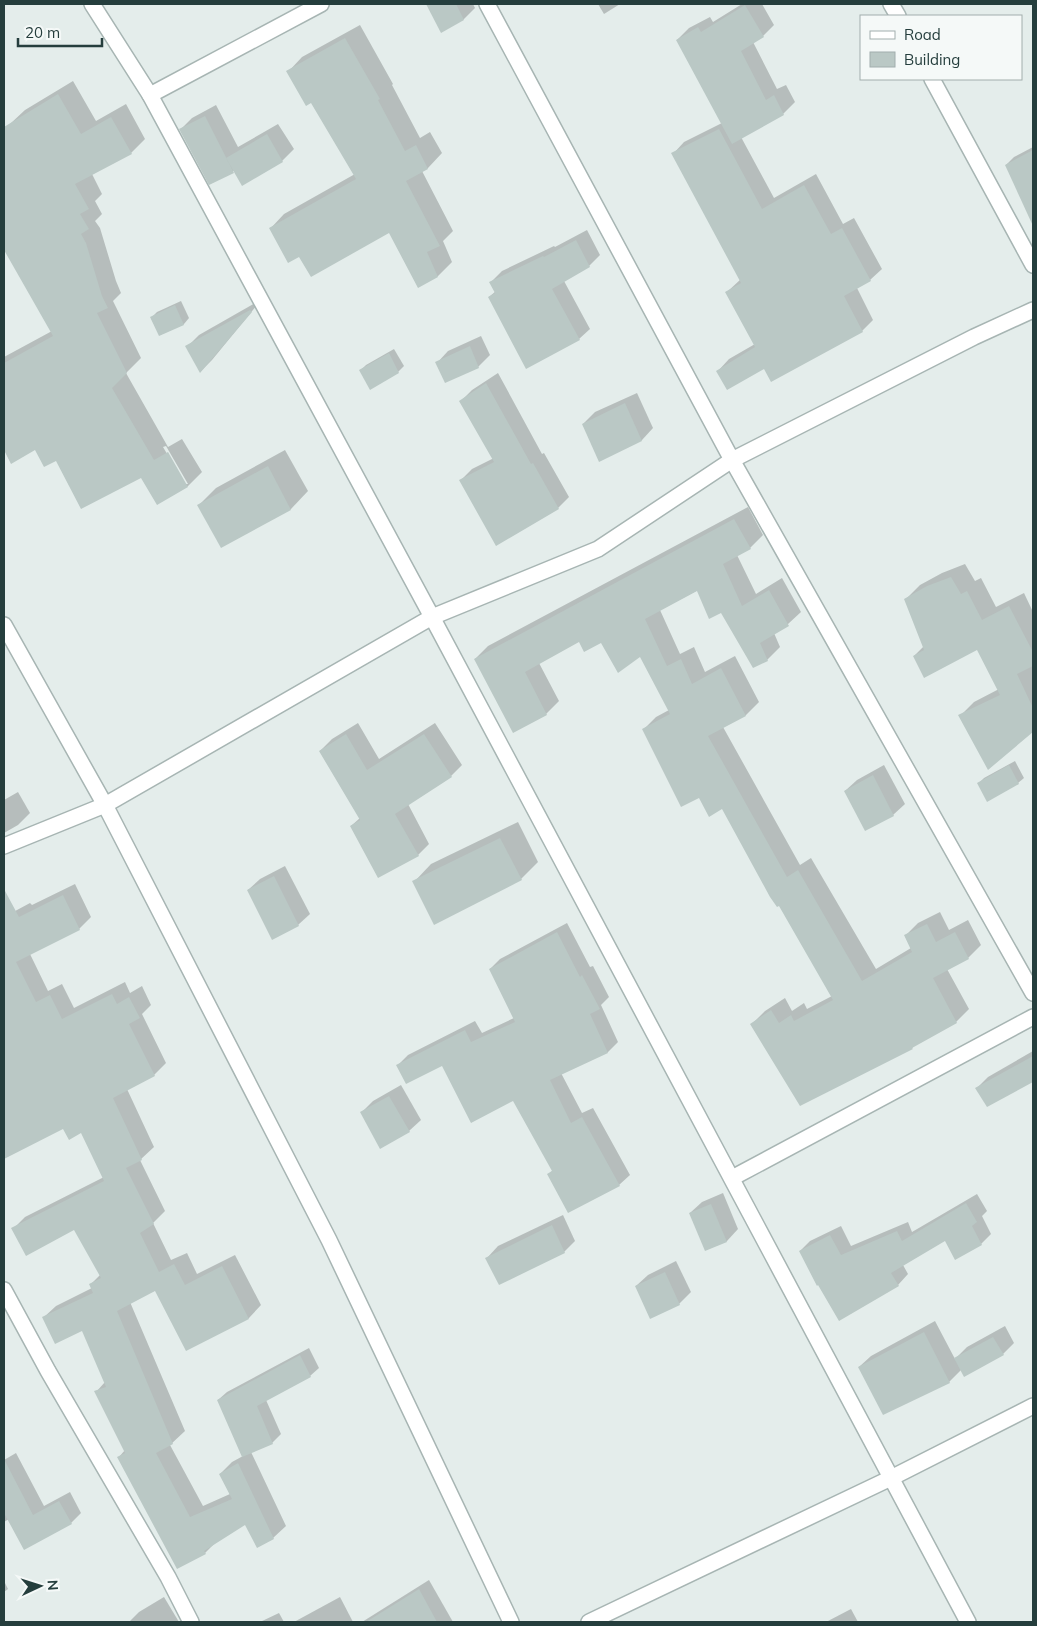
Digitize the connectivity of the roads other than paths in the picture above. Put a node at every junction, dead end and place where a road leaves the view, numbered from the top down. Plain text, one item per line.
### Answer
1 (92, 4) edge
2 (321, 4) edge
3 (487, 4) edge
4 (891, 4) edge
5 (897, 15) edge
6 (933, 80) edge
7 (150, 95) junction
8 (1033, 266) edge
9 (1033, 310) edge
10 (732, 460) junction
11 (432, 616) junction
12 (4, 625) edge
13 (105, 805) junction
14 (4, 846) edge
15 (1033, 992) edge
16 (1033, 1016) edge
17 (732, 1178) junction
18 (4, 1290) edge
19 (1033, 1406) edge
20 (891, 1478) junction
21 (191, 1622) edge
22 (511, 1622) edge
23 (588, 1622) edge
24 (968, 1622) edge

1 - 7 street
2 - 7 street
3 - 10 street
4 - 5 street
6 - 8 street
7 - 11 street
9 - 10 street
10 - 11 street
10 - 15 street
11 - 13 street
11 - 17 street
12 - 13 street
13 - 14 street
13 - 22 street
16 - 17 street
17 - 20 street
18 - 21 street
19 - 20 street
20 - 23 street
20 - 24 street

